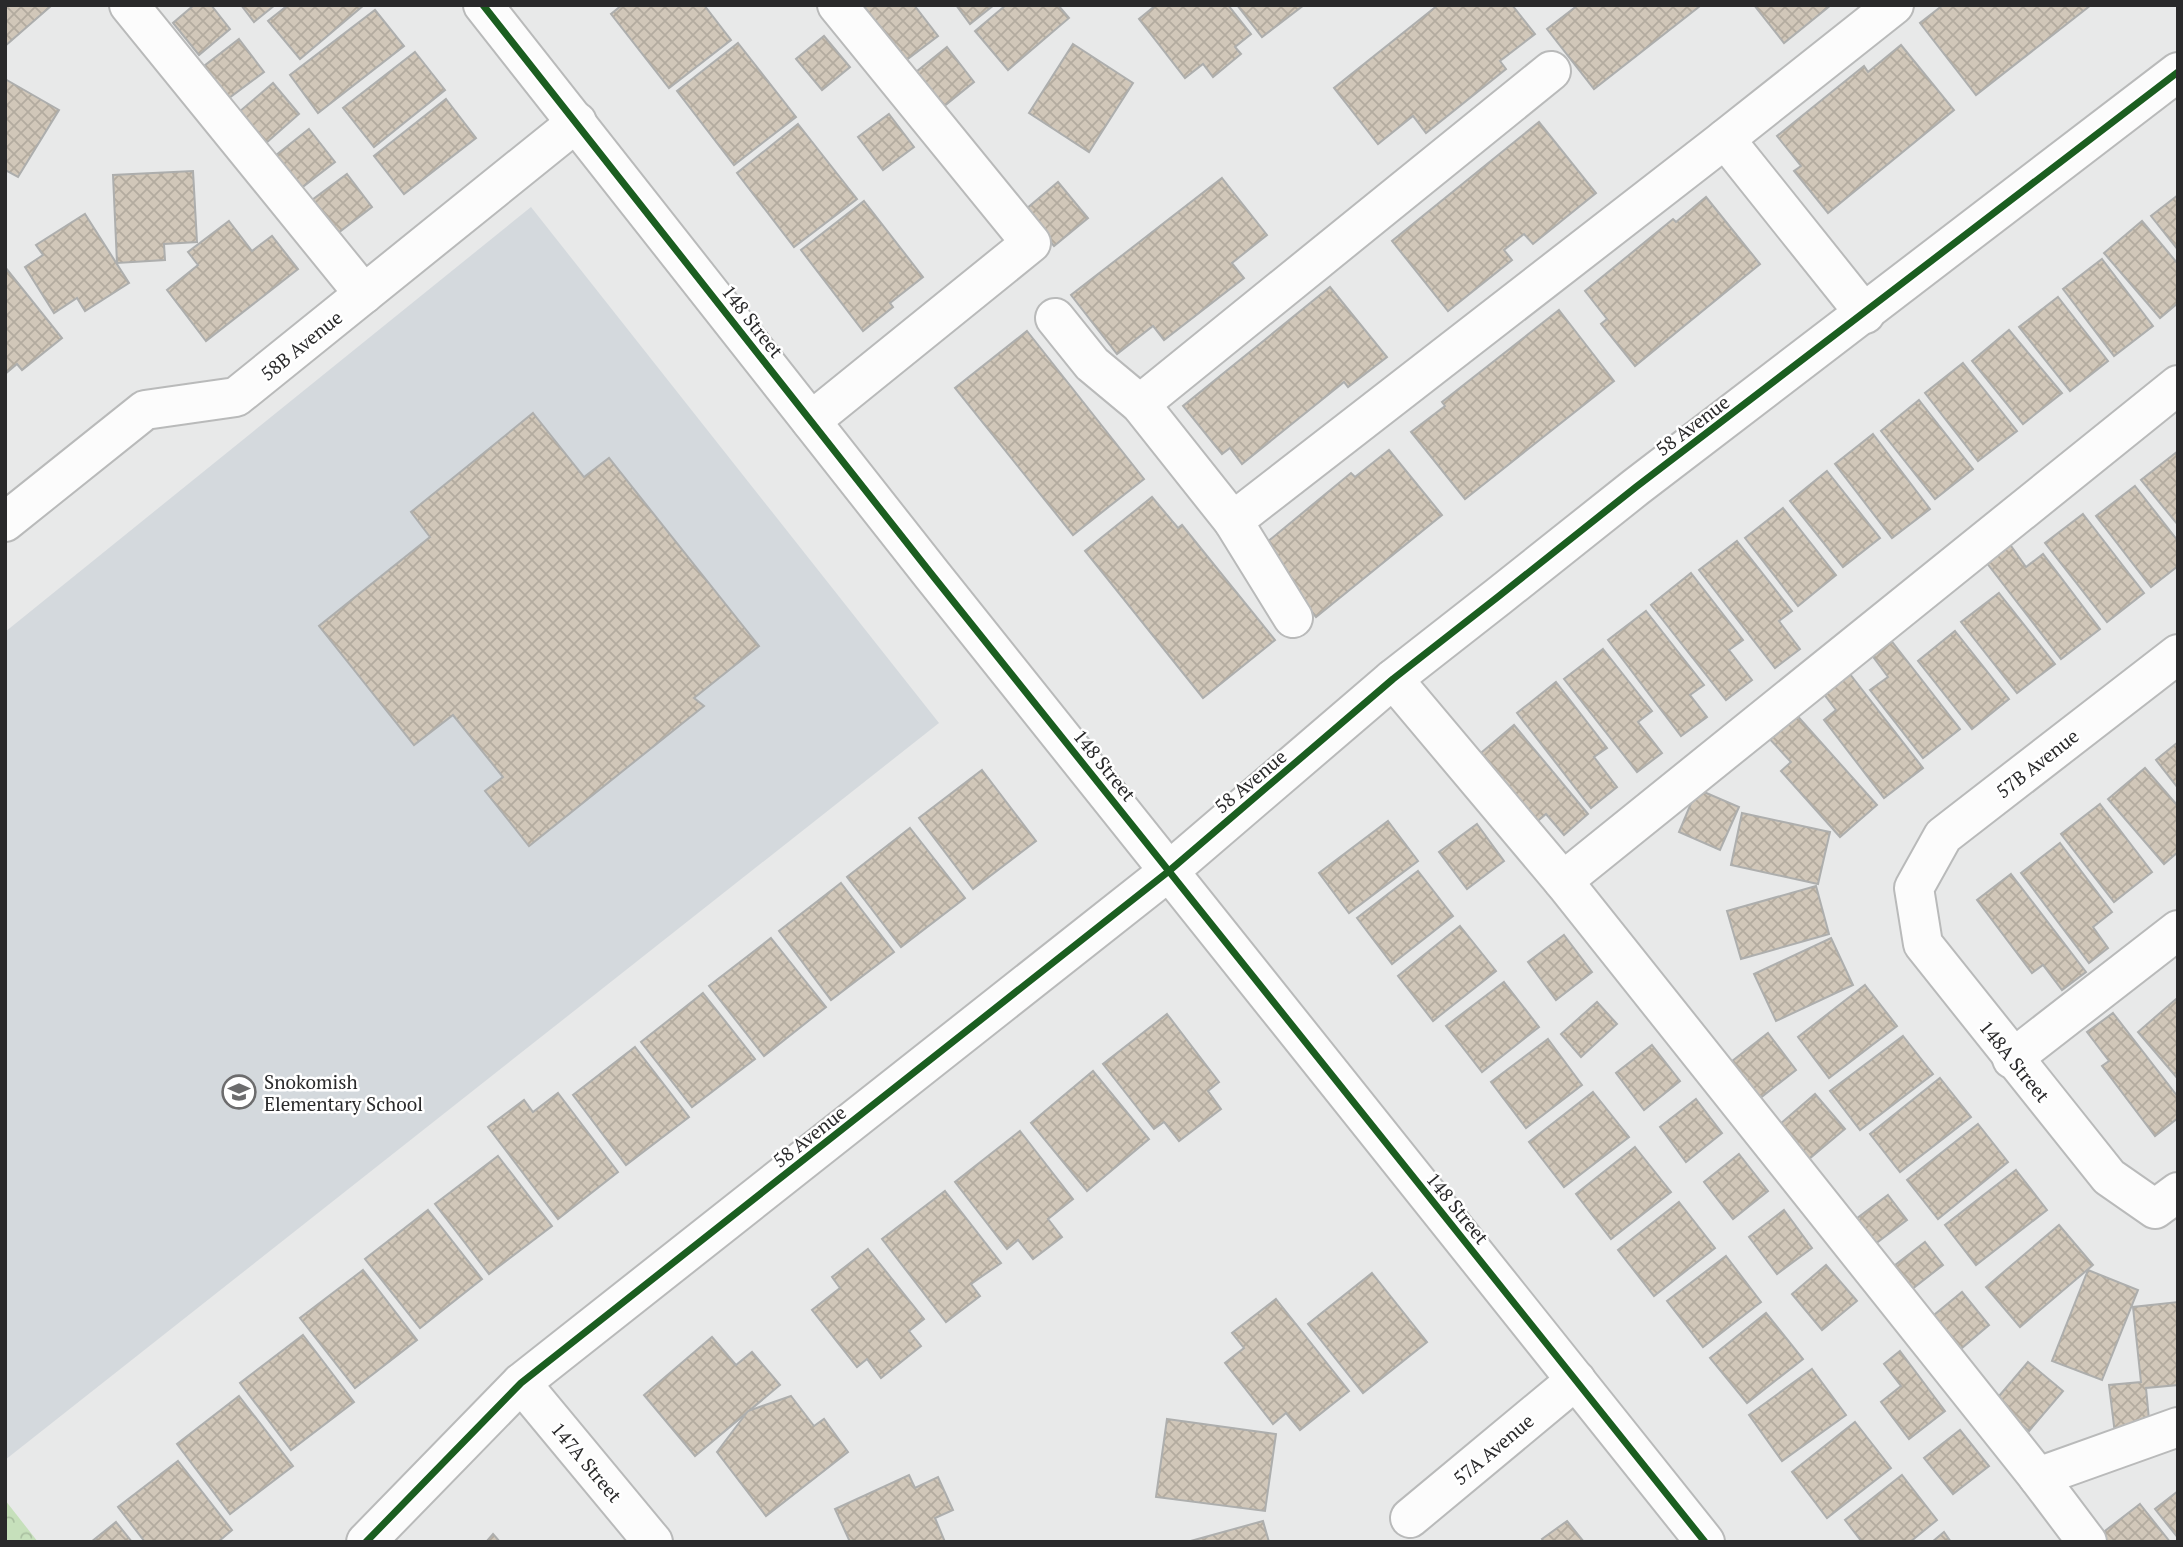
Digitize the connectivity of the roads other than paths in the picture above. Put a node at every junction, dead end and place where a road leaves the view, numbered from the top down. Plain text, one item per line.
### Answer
1 (129, 5) edge
2 (483, 5) edge
3 (837, 5) edge
4 (1894, 5) edge
5 (1551, 71) dead end
6 (2178, 72) edge
7 (577, 122) junction
8 (1725, 139) junction
9 (365, 293) junction
10 (1865, 314) junction
11 (1055, 318) dead end
12 (2178, 385) edge
13 (1140, 404) junction
14 (811, 421) junction
15 (1233, 521) junction
16 (5, 522) edge
17 (1293, 618) dead end
18 (2178, 654) edge
19 (1393, 679) junction
20 (1169, 871) junction
21 (1563, 881) junction
22 (1914, 888) joint
23 (2178, 930) edge
24 (2012, 1059) junction
25 (2166, 1201) edge
26 (1576, 1380) junction
27 (521, 1383) junction
28 (2178, 1427) edge
29 (2038, 1477) junction
30 (1410, 1518) dead end
31 (366, 1542) edge
32 (653, 1542) edge
33 (1705, 1542) edge
34 (2087, 1542) edge

1 - 9 street
2 - 7 street, 148 Street
3 - 14 street
4 - 8 street
5 - 13 street
6 - 10 street, 58 Avenue
7 - 9 street, 58B Avenue
7 - 14 street, 148 Street
8 - 10 street
8 - 15 street
9 - 16 street, 58B Avenue
10 - 19 street, 58 Avenue
11 - 13 street
12 - 21 street
13 - 15 street
14 - 20 street, 148 Street
15 - 17 street
18 - 22 street, 57B Avenue
19 - 20 street, 58 Avenue
19 - 21 street
20 - 26 street, 148 Street
20 - 27 street, 58 Avenue
21 - 29 street
22 - 24 street, 148A Street
23 - 24 street
24 - 25 street, 148A Street
26 - 30 street, 57A Avenue
26 - 33 street, 148 Street
27 - 31 street, 58 Avenue
27 - 32 street, 147A Street
28 - 29 street
29 - 34 street

